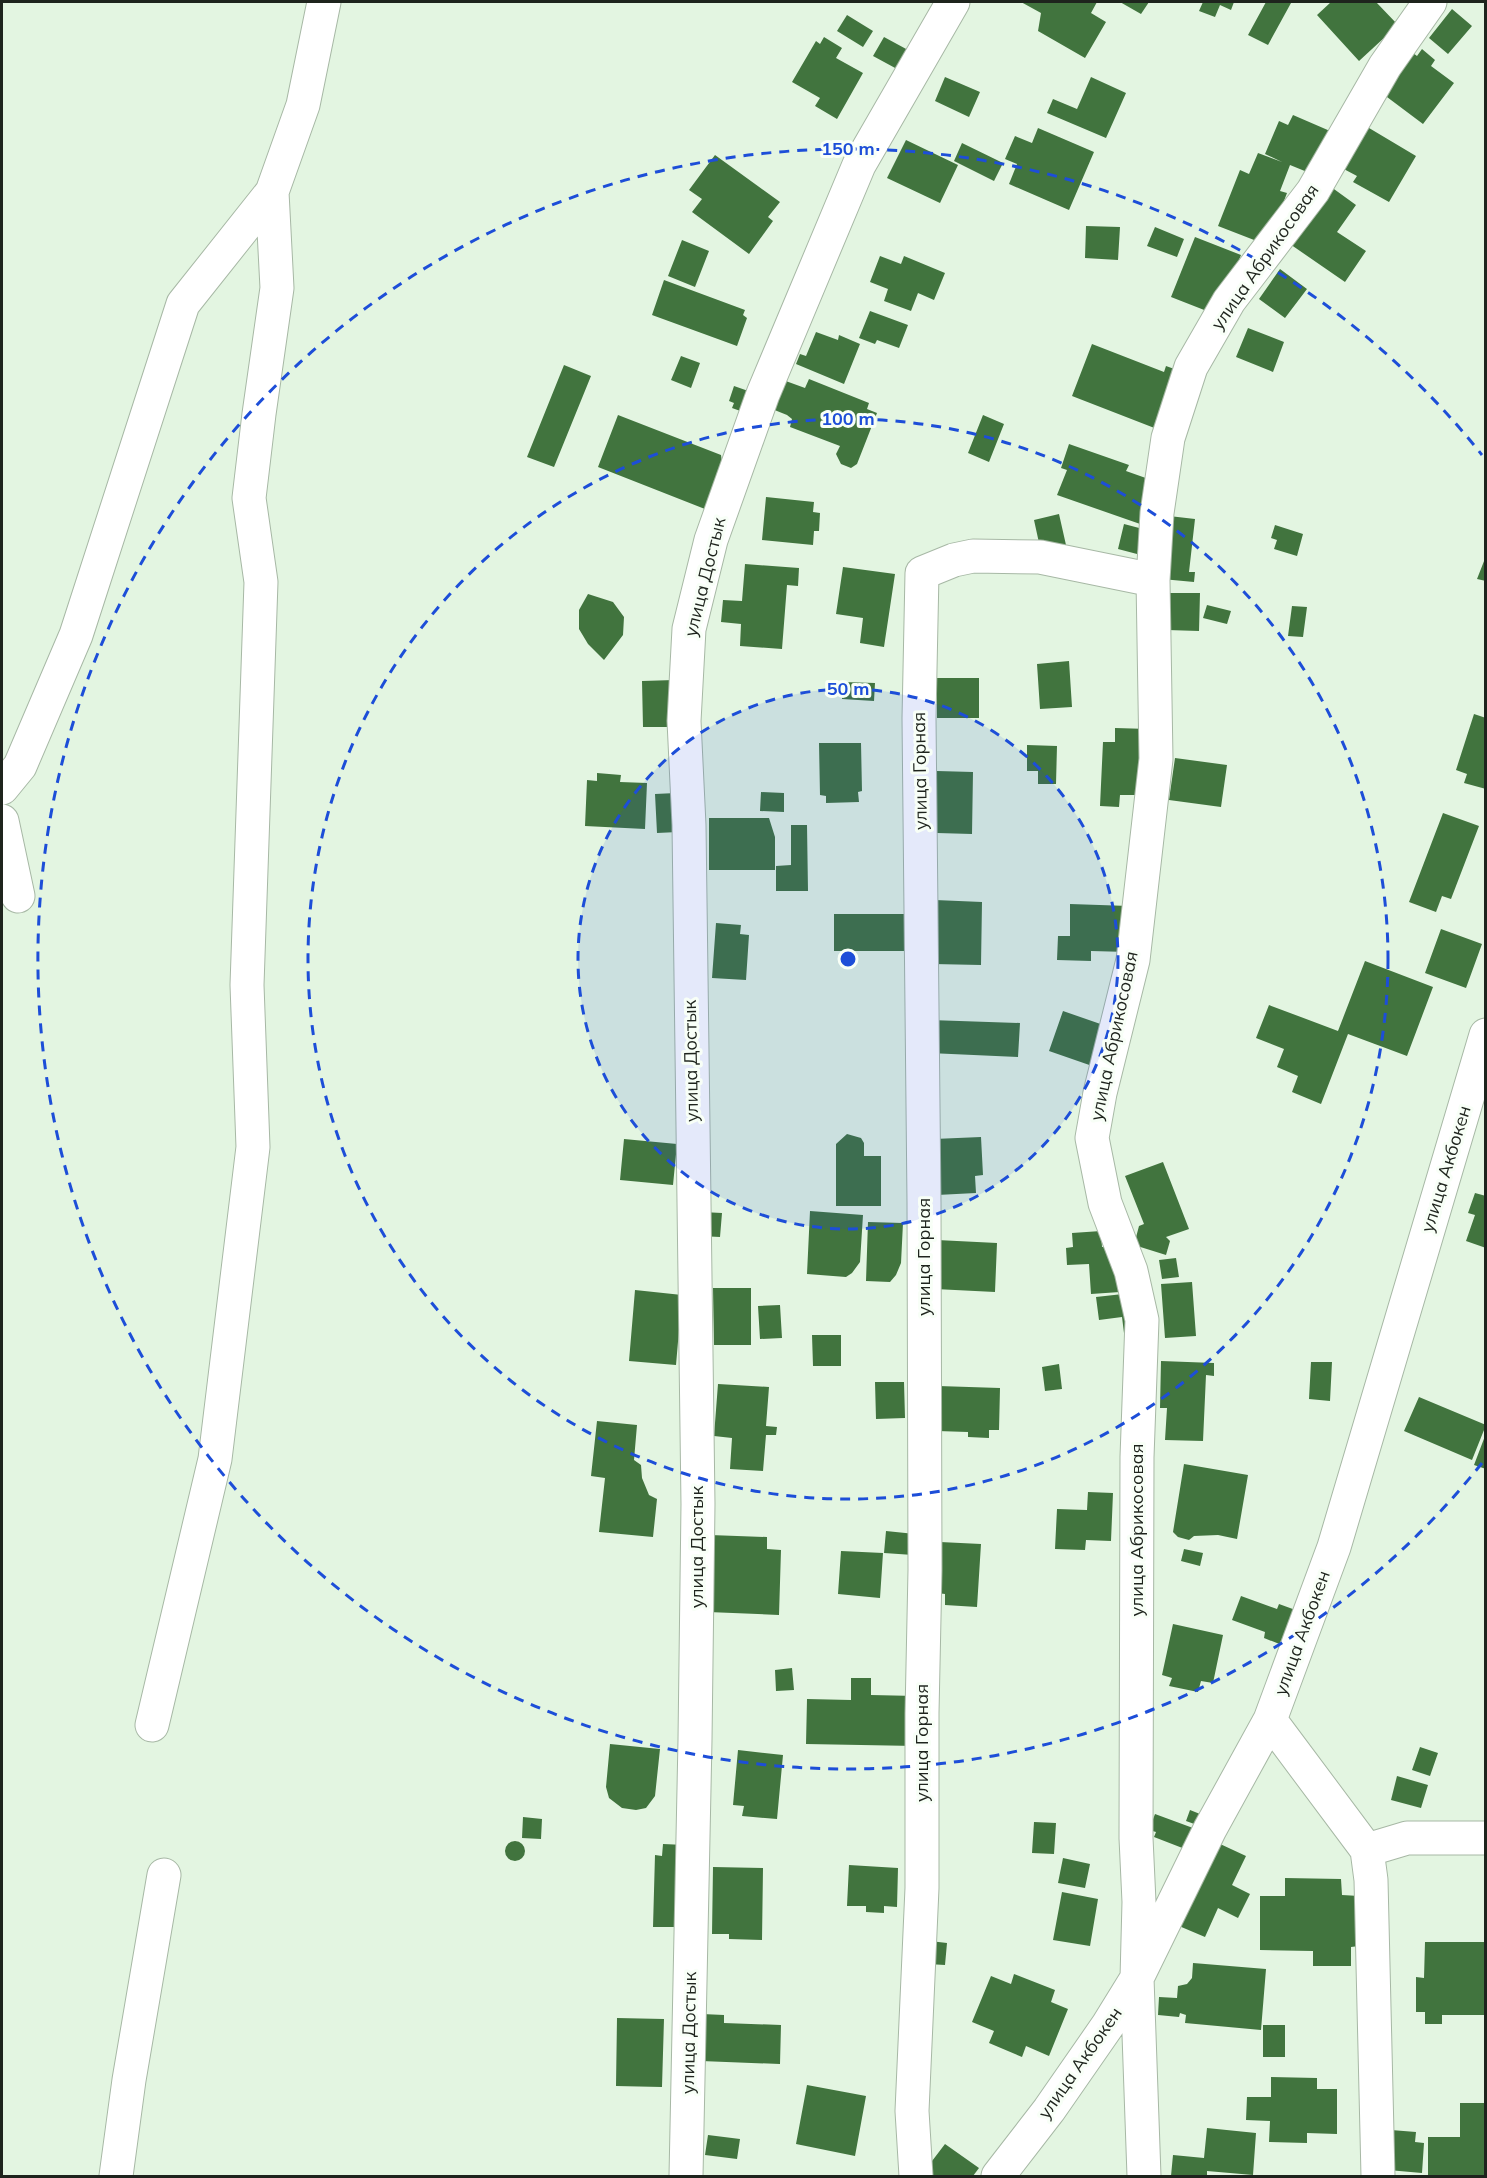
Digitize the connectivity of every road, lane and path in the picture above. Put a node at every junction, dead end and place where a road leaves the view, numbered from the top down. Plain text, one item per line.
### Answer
1 (324, 2) edge
2 (953, 2) edge
3 (1430, 2) edge
4 (272, 192) junction
5 (1153, 580) junction
6 (2, 788) edge
7 (2, 821) edge
8 (18, 896) dead end
9 (1485, 1035) edge
10 (1270, 1720) junction
11 (152, 1725) dead end
12 (1485, 1838) edge
13 (1367, 1850) junction
14 (164, 1875) dead end
15 (1137, 1978) junction
16 (116, 2176) edge
17 (686, 2176) edge
18 (916, 2176) edge
19 (998, 2176) edge
20 (1144, 2176) edge
21 (1378, 2176) edge

1 - 4 street
2 - 17 street, улица Достык
3 - 5 street, улица Абрикосовая
4 - 6 street
4 - 11 street
5 - 15 street, улица Абрикосовая
5 - 18 street, улица Горная
7 - 8 street
9 - 10 street, улица Акбокен
10 - 13 street
10 - 15 street, улица Акбокен
12 - 13 street
13 - 21 street
14 - 16 street
15 - 19 street, улица Акбокен
15 - 20 street, улица Абрикосовая

